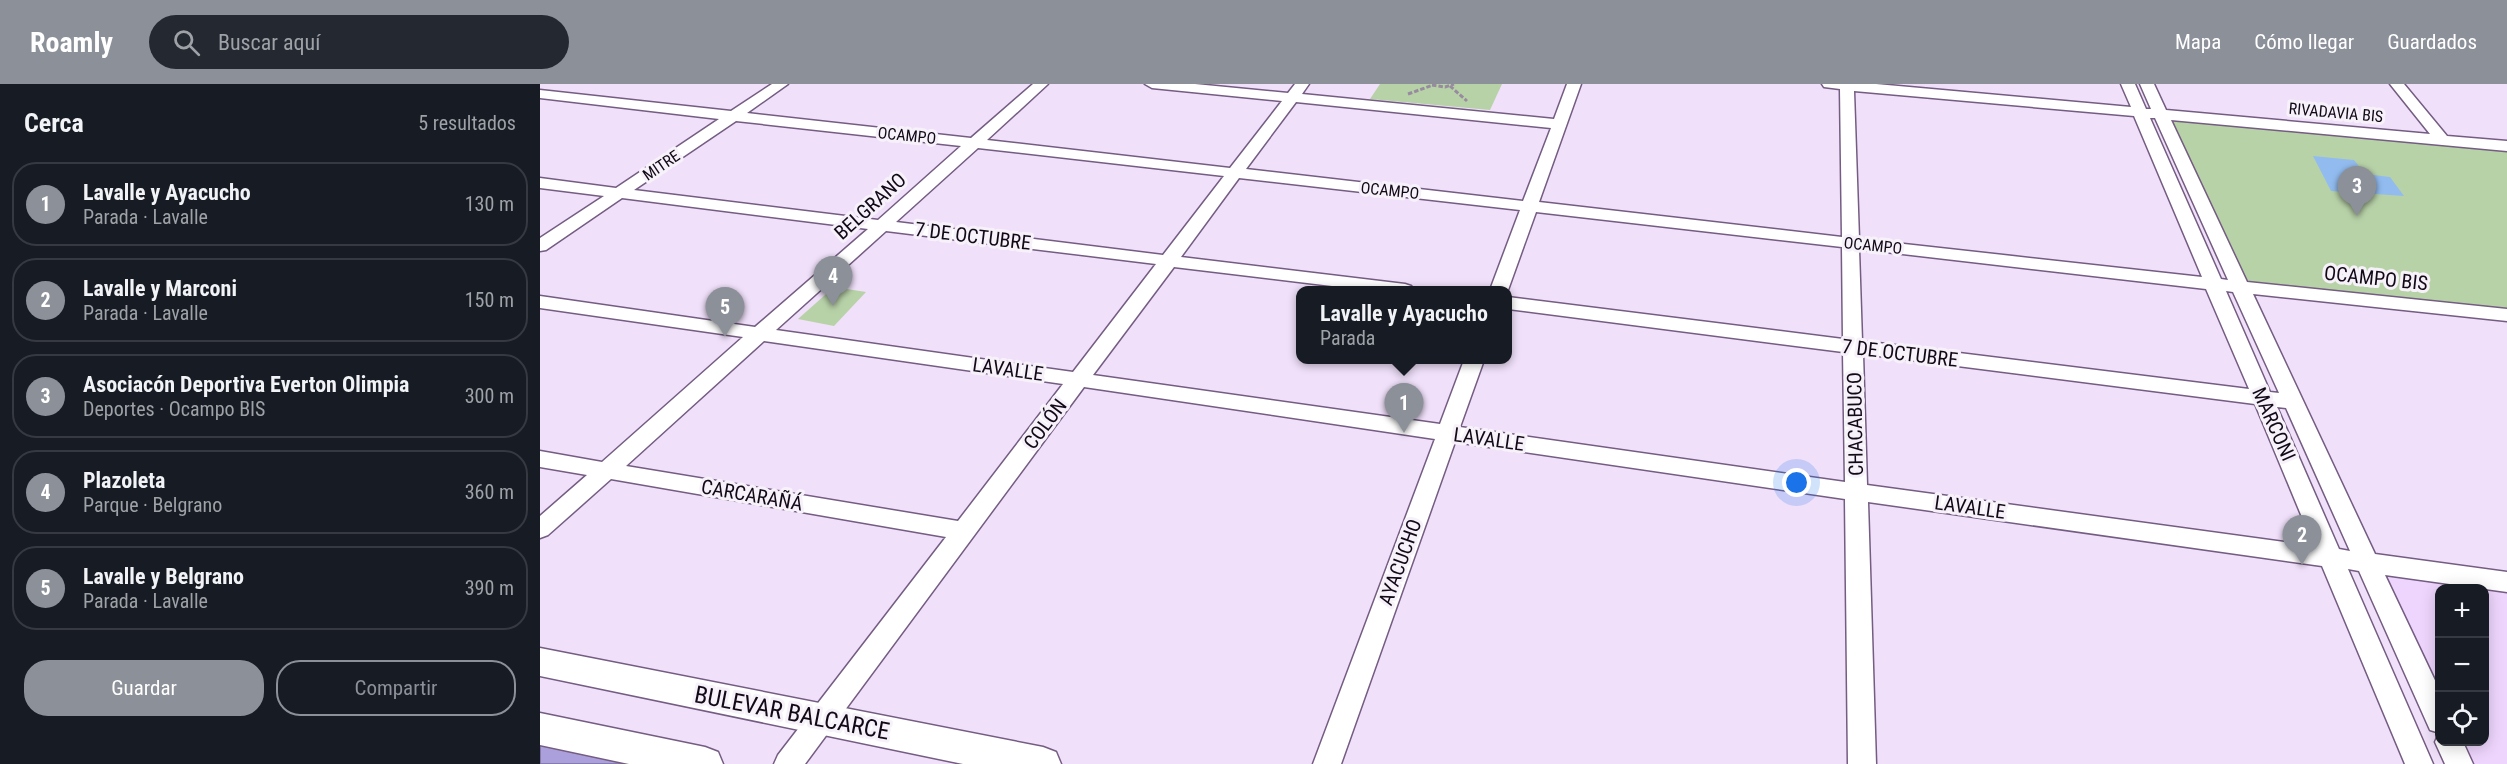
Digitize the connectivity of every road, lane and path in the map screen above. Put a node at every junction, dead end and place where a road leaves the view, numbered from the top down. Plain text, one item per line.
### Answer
1 (782, 84) edge
2 (1041, 84) edge
3 (1152, 84) edge
4 (1431, 84) edge
5 (1454, 84) edge
6 (1574, 84) edge
7 (2128, 84) edge
8 (2147, 84) edge
9 (2397, 84) edge
10 (1841, 85) edge
11 (1297, 91) edge
12 (540, 94) edge
13 (2141, 113) junction
14 (2161, 114) junction
15 (734, 116) junction
16 (1559, 124) junction
17 (2442, 140) junction
18 (975, 143) junction
19 (2507, 146) edge
20 (1235, 173) junction
21 (540, 183) edge
22 (621, 192) junction
23 (1529, 206) junction
24 (882, 225) junction
25 (1851, 243) junction
26 (540, 246) edge
27 (1168, 261) junction
28 (2212, 283) junction
29 (1366, 286) edge
30 (1501, 286) edge
31 (2240, 287) junction
32 (540, 302) edge
33 (1512, 304) edge
34 (2507, 315) edge
35 (760, 334) junction
36 (1853, 347) junction
37 (1473, 364) edge
38 (1078, 380) junction
39 (2263, 398) junction
40 (2293, 402) junction
41 (1447, 433) junction
42 (540, 459) edge
43 (606, 470) junction
44 (1856, 492) junction
45 (540, 529) edge
46 (964, 531) junction
47 (2332, 556) junction
48 (2366, 561) junction
49 (2507, 582) edge
50 (540, 662) edge
51 (2435, 712) edge
52 (822, 719) junction
53 (540, 729) edge
54 (2451, 746) edge
55 (705, 764) edge
56 (788, 764) edge
57 (1043, 764) edge
58 (1327, 764) edge
59 (1862, 764) edge
60 (2418, 764) edge
61 (2459, 764) edge

1 - 15 street, MITRE
2 - 18 street, BELGRANO
3 - 11 street
4 - 5 path
6 - 16 street
7 - 13 street, MARCONI
8 - 14 street, MARCONI
9 - 17 street
10 - 13 street, RIVADAVIA BIS
10 - 25 street, CHACABUCO
11 - 16 street
11 - 20 street, COLÓN
12 - 15 street, OCAMPO
13 - 14 street, RIVADAVIA BIS
13 - 28 street, MARCONI
14 - 17 street, RIVADAVIA BIS
14 - 31 street, MARCONI
15 - 18 street, OCAMPO
15 - 22 street, MITRE
16 - 23 street
17 - 19 street, RIVADAVIA BIS
18 - 20 street, OCAMPO
18 - 24 street, BELGRANO
20 - 23 street, OCAMPO
20 - 27 street, COLÓN
21 - 22 street, 7 DE OCTUBRE
22 - 24 street, 7 DE OCTUBRE
22 - 26 street, MITRE
23 - 25 street, OCAMPO
23 - 30 street
24 - 27 street, 7 DE OCTUBRE
24 - 35 street, BELGRANO
25 - 28 street, OCAMPO
25 - 36 street, CHACABUCO
27 - 29 street, 7 DE OCTUBRE
27 - 38 street, COLÓN
28 - 31 street, OCAMPO
28 - 39 street, MARCONI
31 - 34 street, OCAMPO BIS
31 - 40 street, MARCONI
32 - 35 street, LAVALLE
33 - 36 street, 7 DE OCTUBRE
35 - 38 street, LAVALLE
35 - 43 street, BELGRANO
36 - 39 street, 7 DE OCTUBRE
36 - 44 street, CHACABUCO
37 - 41 street, AYACUCHO
38 - 41 street, LAVALLE
38 - 46 street, COLÓN
39 - 40 street, 7 DE OCTUBRE
39 - 47 street, MARCONI
40 - 48 street, MARCONI
41 - 44 street, LAVALLE
41 - 58 street, AYACUCHO
42 - 43 street, CARCARAÑÁ
43 - 45 street, BELGRANO
43 - 46 street, CARCARAÑÁ
44 - 47 street, LAVALLE
44 - 59 street, CHACABUCO
46 - 52 street, COLÓN
47 - 48 street, LAVALLE
47 - 60 street, MARCONI
48 - 49 street, LAVALLE
48 - 51 street, MARCONI
50 - 52 main road, BULEVAR BALCARCE
52 - 56 street, COLÓN
52 - 57 main road, BULEVAR BALCARCE
53 - 55 main road
54 - 61 street

